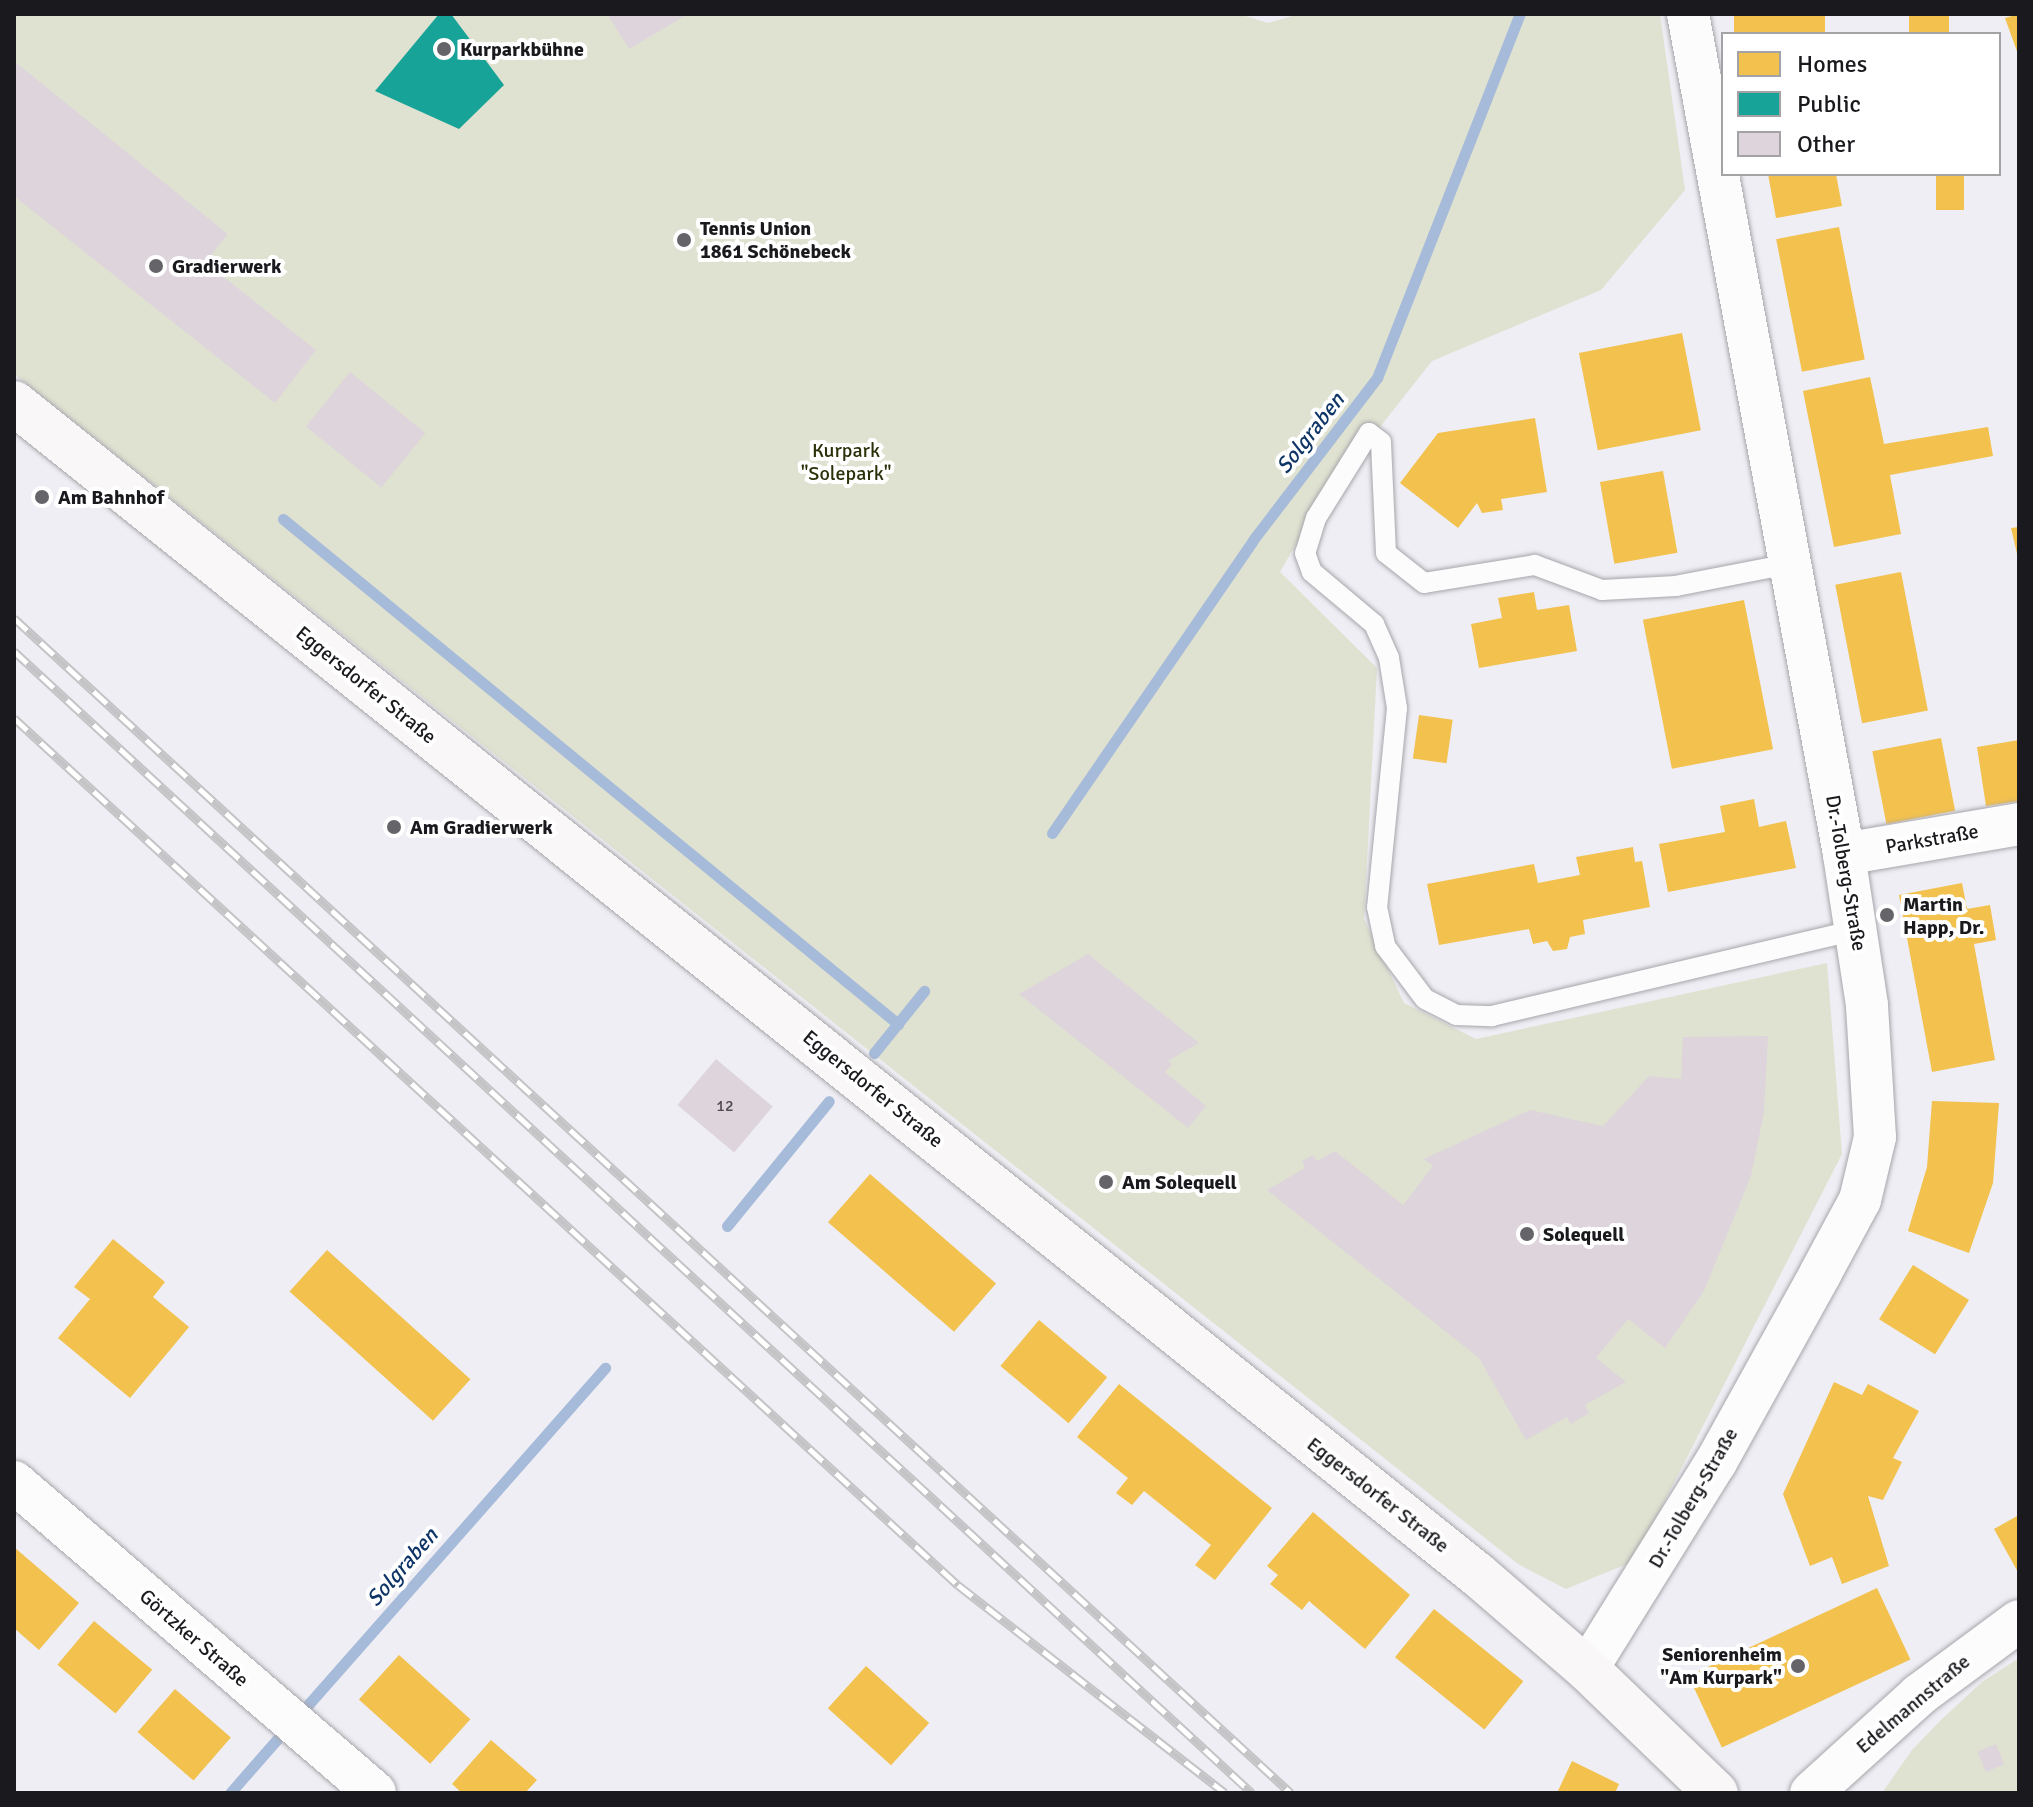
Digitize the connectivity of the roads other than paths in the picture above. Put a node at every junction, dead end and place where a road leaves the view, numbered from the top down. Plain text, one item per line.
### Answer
1 (1688, 14) edge
2 (14, 403) edge
3 (1794, 563) junction
4 (2019, 824) edge
5 (1844, 854) junction
6 (1856, 930) junction
7 (14, 1482) edge
8 (2019, 1621) edge
9 (1587, 1669) junction
10 (375, 1793) edge
11 (1716, 1793) edge
12 (1811, 1793) edge

1 - 3 street, Dr.-Tolberg-Straße
2 - 9 street, Eggersdorfer Straße
3 - 5 street, Dr.-Tolberg-Straße
3 - 6 lane
4 - 5 street, Parkstraße
5 - 6 street, Dr.-Tolberg-Straße
6 - 9 street, Dr.-Tolberg-Straße
7 - 10 street, Görtzker Straße
8 - 12 street, Edelmannstraße
9 - 11 street, Eggersdorfer Straße

